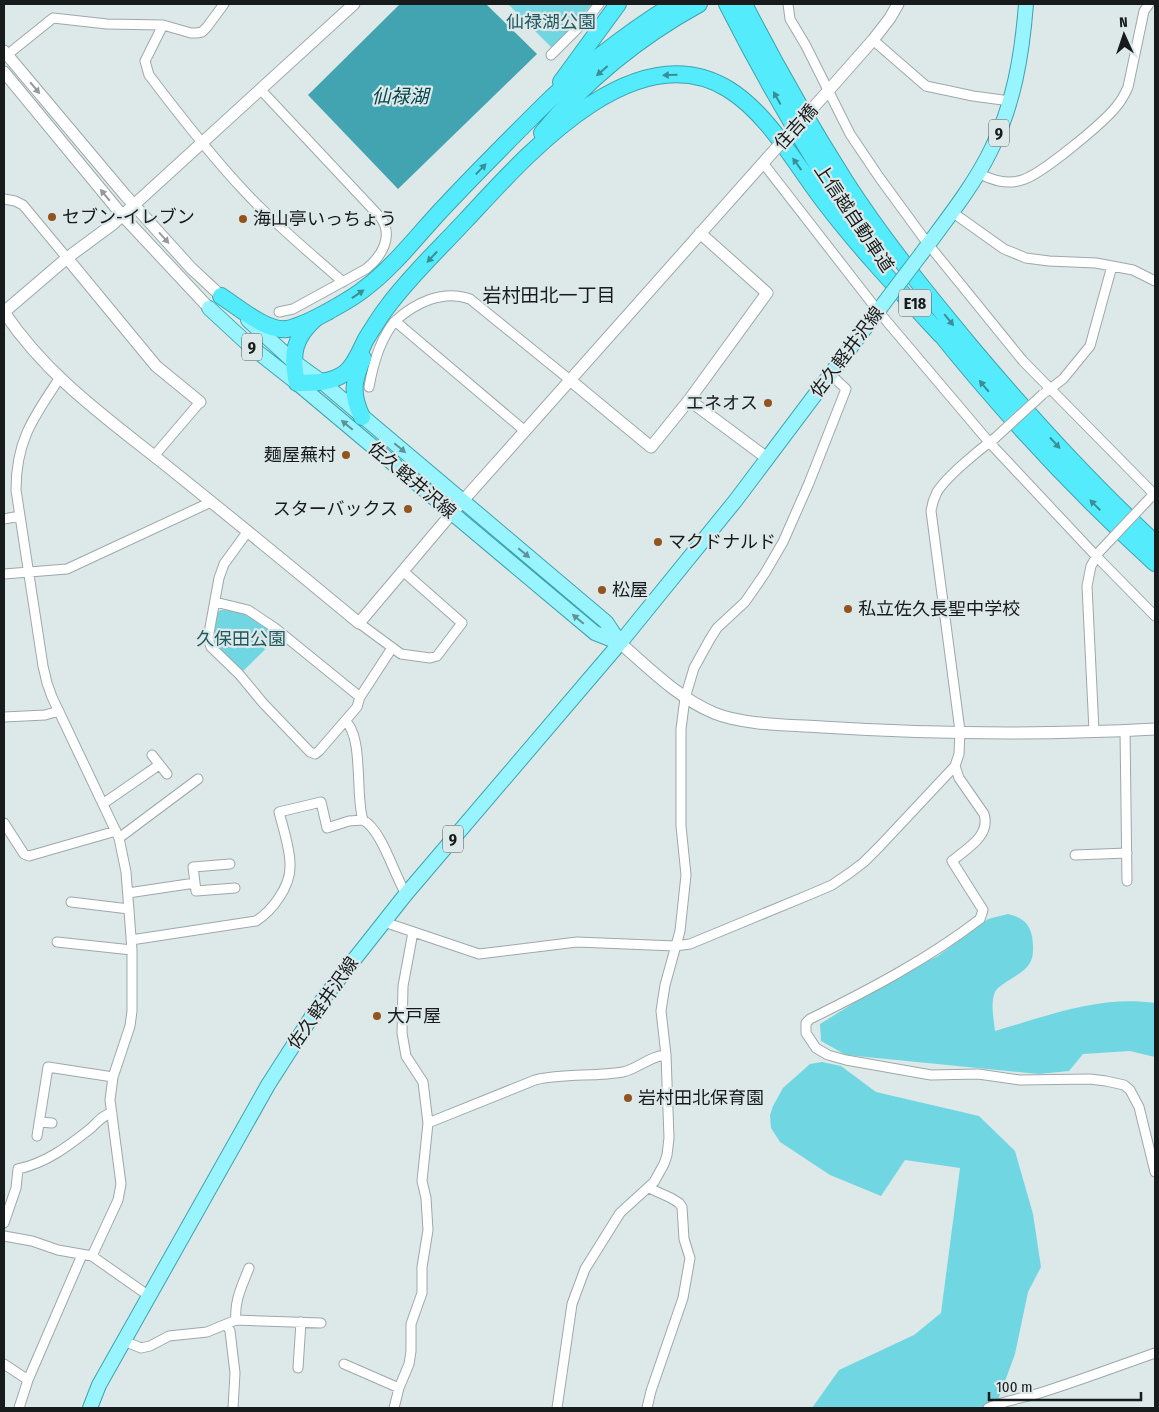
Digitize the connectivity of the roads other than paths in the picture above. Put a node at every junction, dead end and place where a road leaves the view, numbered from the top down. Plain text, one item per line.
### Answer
1 (224, 4) edge
2 (354, 4) edge
3 (599, 4) edge
4 (618, 4) edge
5 (674, 4) edge
6 (700, 4) edge
7 (727, 4) edge
8 (744, 4) edge
9 (750, 4) edge
10 (788, 4) edge
11 (898, 4) edge
12 (1026, 4) edge
13 (1149, 4) edge
14 (163, 25) junction
15 (873, 40) junction
16 (6, 53) edge
17 (551, 56) dead end
18 (4, 72) edge
19 (260, 89) junction
20 (824, 95) junction
21 (1010, 101) junction
22 (800, 108) junction
23 (540, 109) junction
24 (202, 144) junction
25 (762, 163) junction
26 (513, 170) junction
27 (978, 173) junction
28 (4, 199) edge
29 (134, 204) junction
30 (952, 212) junction
31 (122, 216) junction
32 (700, 233) junction
33 (925, 249) junction
34 (67, 258) junction
35 (1112, 266) junction
36 (1155, 281) edge
37 (343, 282) junction
38 (221, 296) junction
39 (881, 307) junction
40 (209, 308) joint
41 (4, 312) edge
42 (279, 312) dead end
43 (316, 318) junction
44 (377, 321) junction
45 (395, 321) junction
46 (941, 335) junction
47 (293, 361) junction
48 (830, 374) junction
49 (59, 379) junction
50 (570, 380) junction
51 (322, 382) junction
52 (298, 383) junction
53 (369, 387) dead end
54 (1046, 392) junction
55 (689, 400) junction
56 (200, 402) joint
57 (362, 417) junction
58 (525, 431) junction
59 (992, 440) junction
60 (154, 456) junction
61 (767, 458) junction
62 (1154, 495) edge
63 (463, 501) junction
64 (212, 502) junction
65 (452, 513) junction
66 (20, 516) junction
67 (4, 519) edge
68 (248, 531) junction
69 (1155, 542) edge
70 (1097, 554) junction
71 (1155, 563) edge
72 (29, 572) junction
73 (404, 572) junction
74 (4, 574) edge
75 (215, 602) junction
76 (1155, 616) edge
77 (359, 623) junction
78 (620, 643) junction
79 (392, 648) junction
80 (360, 696) junction
81 (685, 698) junction
82 (59, 711) junction
83 (4, 717) edge
84 (345, 721) junction
85 (1155, 729) edge
86 (1124, 730) junction
87 (1094, 731) junction
88 (960, 732) junction
89 (152, 755) dead end
90 (159, 765) junction
91 (955, 766) junction
92 (167, 774) dead end
93 (198, 779) dead end
94 (104, 803) junction
95 (363, 820) junction
96 (4, 823) edge
97 (118, 834) junction
98 (1127, 853) junction
99 (1075, 855) dead end
100 (230, 864) dead end
101 (1127, 881) dead end
102 (195, 883) junction
103 (236, 888) dead end
104 (128, 893) junction
105 (406, 894) junction
106 (71, 902) dead end
107 (129, 909) junction
108 (384, 922) junction
109 (413, 932) junction
110 (131, 940) junction
111 (57, 942) dead end
112 (675, 946) junction
113 (132, 950) junction
114 (666, 1055) junction
115 (113, 1077) junction
116 (112, 1113) junction
117 (39, 1122) junction
118 (52, 1123) dead end
119 (428, 1123) junction
120 (37, 1136) dead end
121 (1155, 1172) edge
122 (649, 1188) junction
123 (4, 1223) edge
124 (4, 1236) edge
125 (82, 1255) junction
126 (92, 1256) junction
127 (249, 1268) dead end
128 (150, 1296) junction
129 (232, 1322) junction
130 (302, 1322) junction
131 (321, 1323) dead end
132 (124, 1341) junction
133 (1155, 1352) edge
134 (360, 1358) dead end
135 (4, 1364) edge
136 (344, 1364) dead end
137 (298, 1368) dead end
138 (356, 1368) junction
139 (28, 1380) junction
140 (399, 1388) junction
141 (19, 1408) edge
142 (90, 1408) edge
143 (233, 1408) edge
144 (394, 1408) edge
145 (557, 1408) edge
146 (647, 1408) edge
147 (988, 1408) edge

1 - 14 street
2 - 19 street
3 - 17 street
4 - 23 highway
5 - 23 highway
6 -> 26 highway
46 -> 7 highway, 上信越自動車道 / E18
8 - 22 highway, 上信越自動車道 / E18
9 - 22 highway
10 - 20 street
11 - 15 street, 住吉橋
12 - 21 main road, 佐久軽井沢線 / 9
13 - 27 street
14 - 16 street
14 - 24 street
15 - 20 street, 住吉橋
15 - 21 street
16 -> 29 street
31 -> 18 street
19 - 24 street
19 - 37 street
20 - 25 street, 住吉橋, bridge
20 - 33 street
21 - 27 main road, 佐久軽井沢線 / 9
22 -> 69 highway, 上信越自動車道 / E18
43 -> 23 highway
24 - 29 street
24 - 37 street
25 - 32 street, 住吉橋
25 - 39 street
26 -> 44 highway
46 -> 26 highway
27 - 30 main road, 佐久軽井沢線 / 9
28 - 34 street
29 - 31 street
29 -> 38 street
30 - 33 main road, 佐久軽井沢線 / 9
30 - 35 street
31 - 34 street
31 - 40 street
32 - 50 street, 住吉橋
32 - 55 street
33 - 39 main road, 佐久軽井沢線 / 9, bridge
33 - 54 street
34 - 41 street
34 - 56 street
35 - 36 street
35 - 54 street
37 - 42 street
38 - 43 highway
38 - 47 main road, 佐久軽井沢線 / 9
39 - 48 main road, 佐久軽井沢線 / 9
39 - 59 street
40 - 52 main road, 佐久軽井沢線 / 9
41 - 49 street
43 - 47 highway
44 - 51 highway
44 - 57 highway
45 - 50 street
45 - 53 street
45 - 58 street
71 -> 46 highway, 上信越自動車道 / E18
47 - 51 main road, 佐久軽井沢線 / 9
47 - 52 highway
48 - 61 main road, 佐久軽井沢線 / 9
48 - 81 street
49 - 60 street
49 - 66 street
50 - 55 street
50 - 58 street, 住吉橋
51 - 52 highway
51 - 57 main road, 佐久軽井沢線 / 9
65 -> 52 main road, 佐久軽井沢線 / 9
54 - 59 street, bridge
54 - 62 street
55 - 61 street
56 - 60 street
57 -> 63 main road, 佐久軽井沢線 / 9
58 - 63 street, 住吉橋
59 - 70 street
59 - 88 street
60 - 64 street
61 - 78 main road, 佐久軽井沢線 / 9
62 - 70 street, bridge
63 - 65 street, 住吉橋
63 -> 78 main road, 佐久軽井沢線 / 9
64 - 68 street
64 - 72 street
65 - 73 street, 住吉橋
78 -> 65 main road, 佐久軽井沢線 / 9
66 - 67 street
66 - 72 street
68 - 75 street
68 - 77 street
70 - 76 street
70 - 87 street
72 - 74 street
72 - 82 street
73 - 77 street, 住吉橋
73 - 79 street
75 - 80 street
75 - 84 street
77 - 79 street
78 - 81 street
78 - 105 main road, 佐久軽井沢線 / 9
79 - 80 street
80 - 84 street
81 - 88 street
81 - 112 street
82 - 83 street
82 - 94 street
84 - 95 street
85 - 86 street
86 - 87 street
86 - 98 street
87 - 88 street
88 - 91 street
89 - 90 street
90 - 92 street
90 - 94 street
91 - 112 street
91 - 121 street
93 - 97 street
94 - 97 street
95 - 105 street
95 - 110 street
96 - 97 street
97 - 104 street
98 - 99 street
98 - 101 street
100 - 102 street
102 - 103 street
102 - 104 street
104 - 107 street
105 - 108 main road, 佐久軽井沢線 / 9
106 - 107 street
107 - 110 street
108 - 109 street
108 - 128 main road, 佐久軽井沢線 / 9
109 - 112 street
109 - 119 street
110 - 113 street
111 - 113 street
112 - 114 street
113 - 115 street
114 - 119 street
114 - 122 street
115 - 116 street
115 - 117 street
116 - 123 street
116 - 126 street
117 - 118 street
117 - 120 street
119 - 140 street
122 - 145 street
122 - 146 street
124 - 125 street
125 - 126 street
125 - 139 street
126 - 128 street
127 - 129 street
128 - 132 main road, 佐久軽井沢線 / 9
129 - 130 street
129 - 132 street
129 - 143 street
130 - 131 street
130 - 137 street
132 - 142 main road, 佐久軽井沢線 / 9
133 - 147 street
134 - 138 street
135 - 139 street
136 - 138 street
138 - 140 street
139 - 141 street
140 - 144 street

